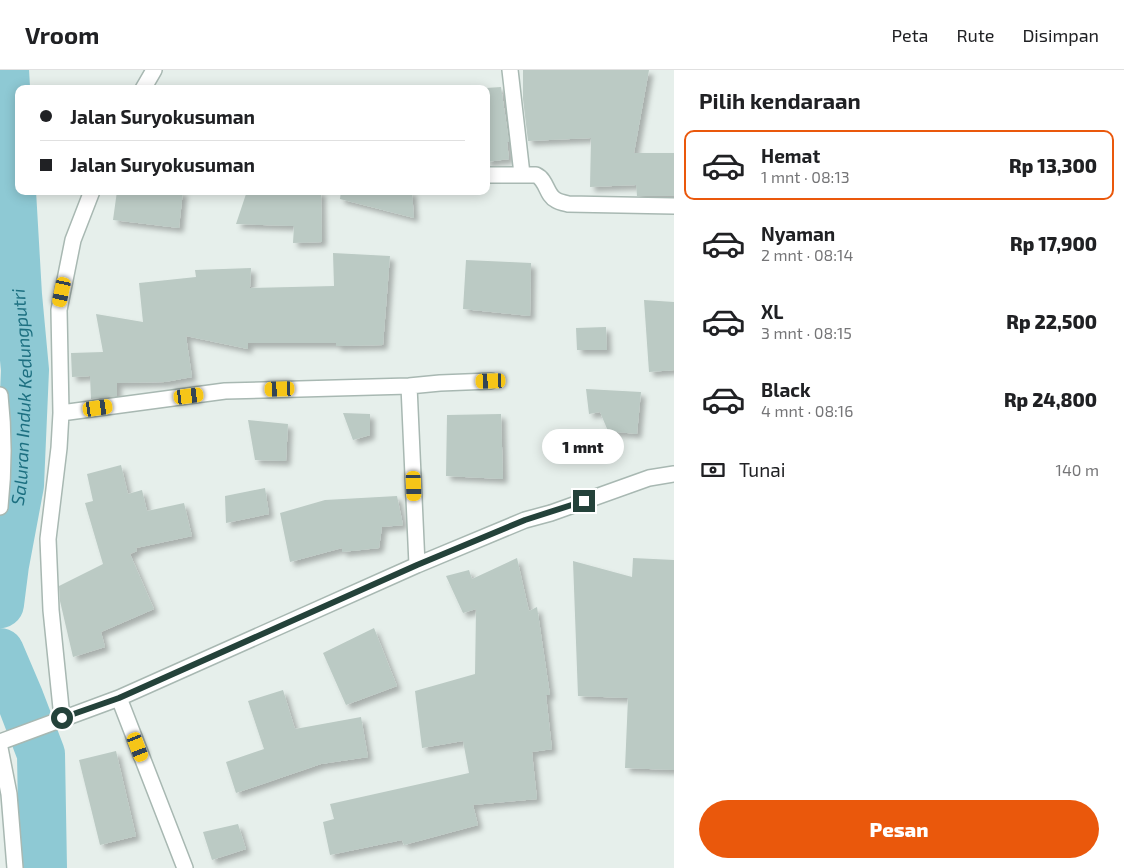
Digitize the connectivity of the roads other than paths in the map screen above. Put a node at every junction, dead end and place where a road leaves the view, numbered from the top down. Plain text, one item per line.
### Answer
1 (154, 70) edge
2 (510, 70) edge
3 (145, 85) edge
4 (490, 174) edge
5 (522, 174) junction
6 (90, 195) edge
7 (674, 206) edge
8 (491, 381) dead end
9 (409, 386) junction
10 (0, 394) edge
11 (1, 412) edge
12 (61, 413) junction
13 (674, 474) edge
14 (0, 507) edge
15 (417, 565) junction
16 (119, 698) junction
17 (62, 718) junction
18 (7, 740) edge
19 (0, 748) edge
20 (15, 868) edge
21 (185, 868) edge

1 - 3 street
2 - 5 street
4 - 5 street
5 - 7 street
6 - 12 street
8 - 9 street
9 - 12 street
9 - 15 street
10 - 11 street
11 - 14 street
12 - 17 street
13 - 15 street
15 - 16 street
16 - 17 street
16 - 21 street
17 - 18 street
19 - 20 street

